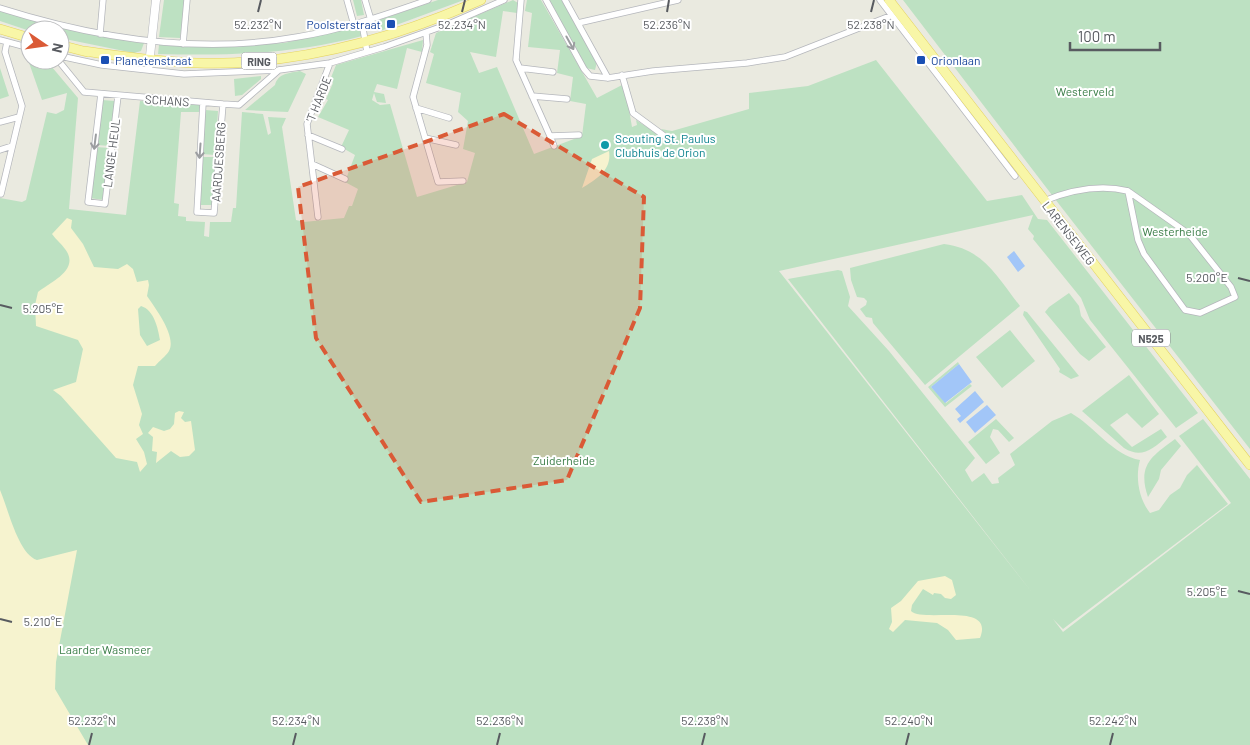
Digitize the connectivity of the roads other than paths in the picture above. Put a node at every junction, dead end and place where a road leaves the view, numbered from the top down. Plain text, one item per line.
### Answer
1 (103, 0) edge
2 (156, 0) edge
3 (187, 0) edge
4 (347, 0) edge
5 (365, 0) edge
6 (428, 0) edge
7 (481, 0) edge
8 (504, 0) edge
9 (521, 0) edge
10 (546, 0) edge
11 (565, 0) edge
12 (678, 0) edge
13 (880, 0) edge
14 (889, 0) edge
15 (0, 8) edge
16 (890, 16) junction
17 (371, 20) junction
18 (362, 23) junction
19 (578, 23) junction
20 (354, 25) junction
21 (0, 29) edge
22 (426, 33) junction
23 (100, 34) junction
24 (20, 35) edge
25 (0, 40) edge
26 (152, 41) junction
27 (7, 42) junction
28 (182, 44) junction
29 (20, 45) edge
30 (366, 46) junction
31 (70, 48) edge
32 (70, 58) edge
33 (330, 63) junction
34 (149, 65) junction
35 (520, 68) junction
36 (66, 70) edge
37 (279, 70) junction
38 (553, 72) dead end
39 (622, 75) junction
40 (608, 78) junction
41 (101, 94) junction
42 (118, 96) junction
43 (532, 96) junction
44 (567, 100) dead end
45 (203, 103) junction
46 (223, 104) junction
47 (416, 108) junction
48 (19, 117) junction
49 (449, 118) dead end
50 (0, 122) edge
51 (308, 135) junction
52 (579, 135) dead end
53 (663, 135) dead end
54 (550, 136) junction
55 (425, 138) junction
56 (456, 145) dead end
57 (12, 146) junction
58 (554, 146) dead end
59 (342, 149) dead end
60 (0, 150) edge
61 (312, 164) junction
62 (1014, 176) dead end
63 (345, 180) dead end
64 (2, 181) edge
65 (463, 181) dead end
66 (1128, 191) junction
67 (1, 194) edge
68 (1044, 201) junction
69 (318, 217) dead end
70 (1250, 465) edge

1 - 23 street
2 - 26 street
3 - 28 street
4 - 20 street
5 - 17 street
6 - 17 street
7 - 30 main road, RING
8 - 22 street
9 - 35 street
10 -> 40 street
11 - 19 street
12 - 19 street
13 - 16 street
14 - 68 main road, LARENSEWEG / N525
15 - 23 street
16 - 39 street
16 - 62 street
17 - 18 street
18 - 20 street
18 - 30 street
19 - 40 street
20 - 28 street
21 - 24 main road
22 - 30 street
22 - 47 street
23 - 26 street
25 - 27 street
26 - 28 street
26 - 34 street
27 - 29 street
27 - 48 street
30 - 33 street
30 - 34 main road, RING
31 - 34 main road, RING
32 - 34 street
33 - 37 street
33 - 51 street, 'T HARDE
34 - 37 street
35 - 38 street
35 - 43 street
36 - 41 street, SCHANS
37 - 46 street, SCHANS
39 - 40 street
39 - 53 street
41 - 42 street, SCHANS
41 -> 42 street, LANGE HEUL
42 - 45 street, SCHANS
43 - 44 street
43 - 54 street
45 - 46 street, SCHANS
45 -> 46 street, AARDJESBERG
47 - 49 street
47 - 55 street
48 - 50 street
48 - 57 street
51 - 59 street, 'T HARDE
51 - 61 street, 'T HARDE
52 - 54 street
54 - 58 street
55 - 56 street
55 - 65 street
57 - 60 street
57 - 64 street
61 - 63 street
61 - 69 street, 'T HARDE
64 - 67 street
66 - 66 street
66 - 68 street
68 - 70 main road, LARENSEWEG / N525

